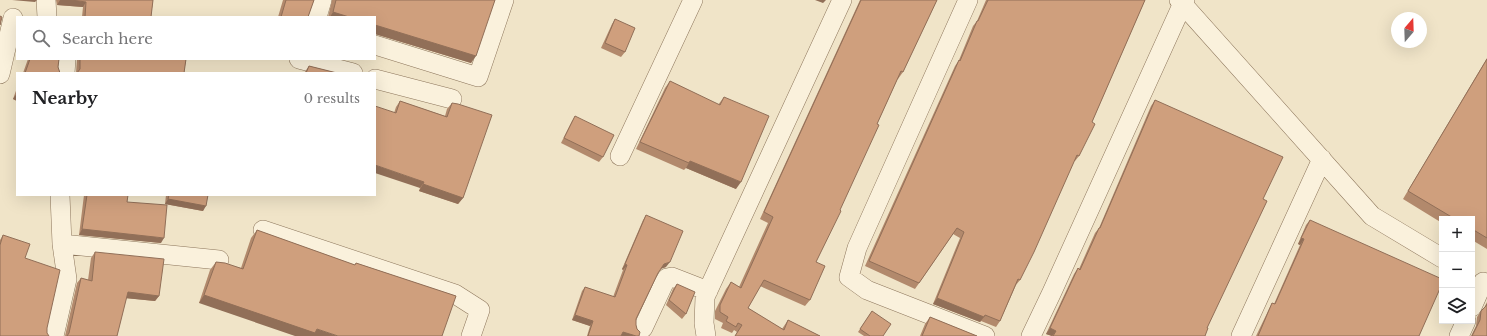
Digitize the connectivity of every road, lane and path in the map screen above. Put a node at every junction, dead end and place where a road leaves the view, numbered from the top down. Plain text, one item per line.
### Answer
1 (46, 0) edge
2 (322, 0) edge
3 (504, 0) edge
4 (693, 0) edge
5 (842, 0) edge
6 (968, 0) edge
7 (1182, 1) edge
8 (47, 16) edge
9 (316, 16) edge
10 (10, 17) edge
11 (376, 45) edge
12 (66, 60) edge
13 (303, 60) edge
14 (65, 72) edge
15 (349, 72) edge
16 (0, 74) edge
17 (376, 79) edge
18 (452, 99) dead end
19 (620, 156) dead end
20 (1322, 159) junction
21 (60, 196) edge
22 (263, 230) dead end
23 (62, 244) junction
24 (1439, 256) edge
25 (219, 260) dead end
26 (1481, 280) edge
27 (708, 291) junction
28 (1475, 298) edge
29 (1465, 324) edge
30 (643, 328) dead end
31 (54, 336) edge
32 (471, 336) edge
33 (706, 336) edge
34 (985, 336) edge
35 (1031, 336) edge
36 (1241, 336) edge
37 (1459, 336) edge

1 - 8 street
2 - 9 street
3 - 11 street
4 - 19 street
5 - 27 street
6 - 34 street
7 - 20 street
7 - 35 street
10 - 16 street
12 - 14 street
13 - 15 street
17 - 18 street
20 - 24 street
20 - 36 street
21 - 23 street
22 - 32 street
23 - 25 street
23 - 31 street
26 - 28 street
27 - 30 street
27 - 33 street
29 - 37 street

